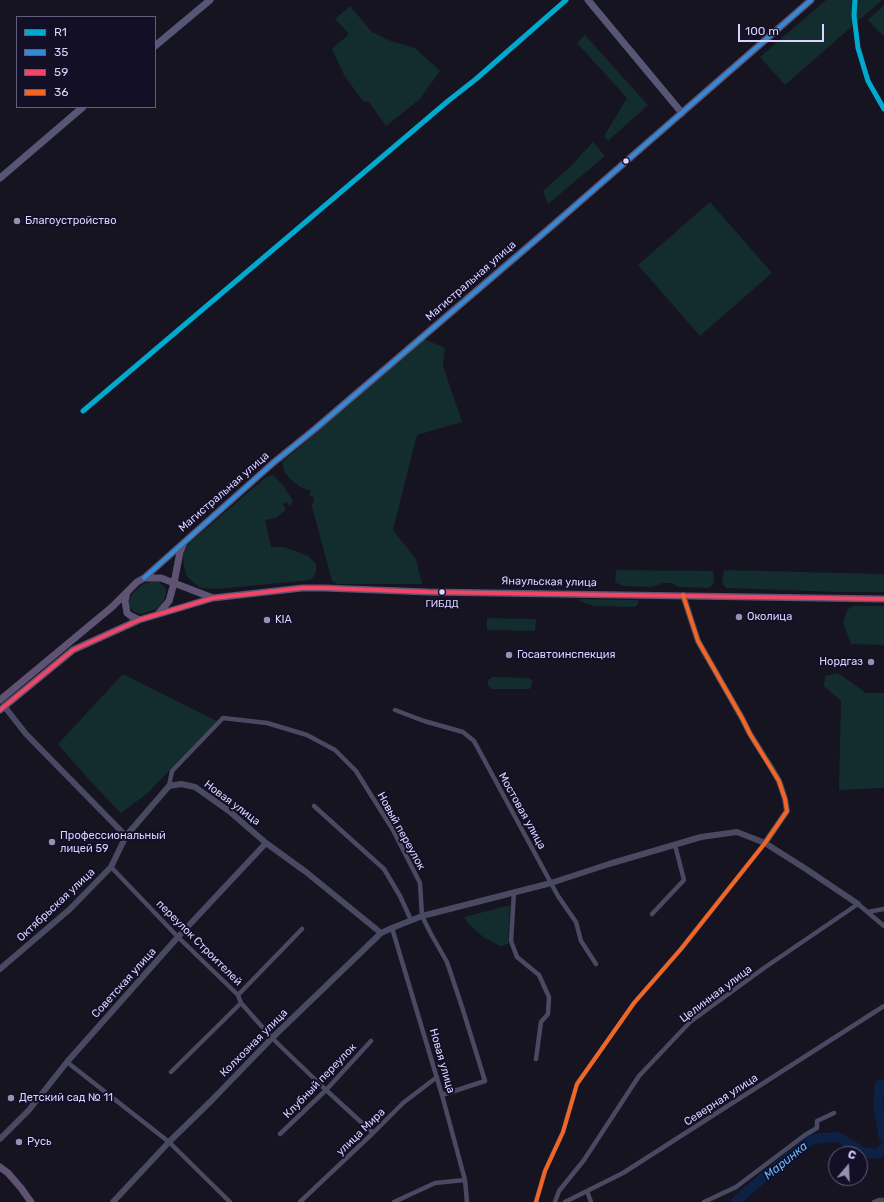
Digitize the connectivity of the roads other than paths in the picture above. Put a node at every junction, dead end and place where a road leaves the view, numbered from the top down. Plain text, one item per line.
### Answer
1 (210, 0) edge
2 (588, 0) edge
3 (811, 0) edge
4 (156, 45) edge
5 (82, 108) edge
6 (682, 113) junction
7 (0, 178) edge
8 (185, 542) junction
9 (144, 578) junction
10 (174, 583) junction
11 (127, 592) junction
12 (683, 595) junction
13 (213, 598) junction
14 (884, 599) edge
15 (157, 615) junction
16 (139, 620) junction
17 (1, 704) edge
18 (395, 710) dead end
19 (169, 786) junction
20 (314, 806) dead end
21 (126, 836) junction
22 (266, 843) junction
23 (765, 843) junction
24 (675, 844) junction
25 (111, 867) junction
26 (551, 883) junction
27 (514, 892) junction
28 (858, 904) junction
29 (884, 909) edge
30 (868, 912) junction
31 (652, 914) dead end
32 (422, 916) junction
33 (411, 920) junction
34 (884, 926) edge
35 (392, 928) junction
36 (302, 929) dead end
37 (381, 933) junction
38 (178, 937) junction
39 (596, 964) dead end
40 (0, 969) edge
41 (238, 995) junction
42 (241, 1003) junction
43 (884, 1006) edge
44 (272, 1038) junction
45 (371, 1041) dead end
46 (536, 1059) dead end
47 (67, 1062) junction
48 (171, 1072) dead end
49 (437, 1077) junction
50 (326, 1090) junction
51 (442, 1096) junction
52 (834, 1112) dead end
53 (373, 1133) junction
54 (280, 1134) dead end
55 (0, 1139) edge
56 (169, 1142) junction
57 (0, 1167) edge
58 (465, 1180) junction
59 (587, 1191) junction
60 (884, 1200) edge
61 (31, 1202) edge
62 (113, 1202) edge
63 (230, 1202) edge
64 (300, 1202) edge
65 (394, 1202) edge
66 (467, 1202) edge
67 (536, 1202) edge
68 (554, 1202) edge
69 (565, 1202) edge
70 (591, 1202) edge
71 (704, 1202) edge
72 (874, 1202) edge

1 - 4 main road
2 - 6 main road
3 - 6 main road, Магистральная улица
5 - 7 main road
6 - 8 main road, Магистральная улица
8 - 9 main road, Магистральная улица
8 - 10 main road
9 - 10 main road
9 - 11 main road, Магистральная улица
10 - 13 main road
10 - 15 main road
11 - 16 main road
11 - 17 main road, Магистральная улица
12 - 13 main road, Янаульская улица
12 - 14 main road, Янаульская улица
12 - 23 street
13 - 15 main road
15 - 16 main road
16 - 17 main road
17 - 21 street
18 - 26 street, Мостовая улица
19 - 21 street, Октябрьская улица
19 - 22 street, Новая улица
19 - 32 street, Новый переулок
20 - 33 street
21 - 25 street, Октябрьская улица
22 - 37 street, Новая улица
22 - 38 street, Советская улица
23 - 24 street, Колхозная улица
23 - 28 street, Колхозная улица
23 - 67 street
24 - 26 street, Колхозная улица
24 - 31 street
25 - 38 street, переулок Строителей
25 - 40 street, Октябрьская улица
26 - 27 street, Колхозная улица
26 - 39 street, Мостовая улица
27 - 32 street, Колхозная улица
27 - 46 street
28 - 30 street
28 - 68 street, Целинная улица
29 - 30 street
30 - 34 street
32 - 33 street, Колхозная улица
32 - 51 street, Новый переулок
33 - 35 street, Колхозная улица
35 - 37 street, Колхозная улица
35 - 49 street, Новая улица
36 - 41 street
37 - 44 street, Колхозная улица
38 - 41 street, переулок Строителей
38 - 47 street, Советская улица
41 - 42 street, переулок Строителей
42 - 44 street, переулок Строителей
42 - 48 street
43 - 59 street, Северная улица
44 - 50 street, переулок Строителей
44 - 56 street, Колхозная улица
45 - 50 street, Клубный переулок
47 - 55 street, Советская улица
47 - 56 street
49 - 51 street, Новая улица
49 - 53 street, улица Мира
50 - 53 street, переулок Строителей
50 - 54 street, Клубный переулок
51 - 58 street, Новая улица
52 - 71 street
53 - 64 street, улица Мира
56 - 62 street, Колхозная улица
56 - 63 street
57 - 61 main road
58 - 65 street
58 - 66 street, Новая улица
59 - 69 street, Северная улица
59 - 70 street
60 - 72 street

